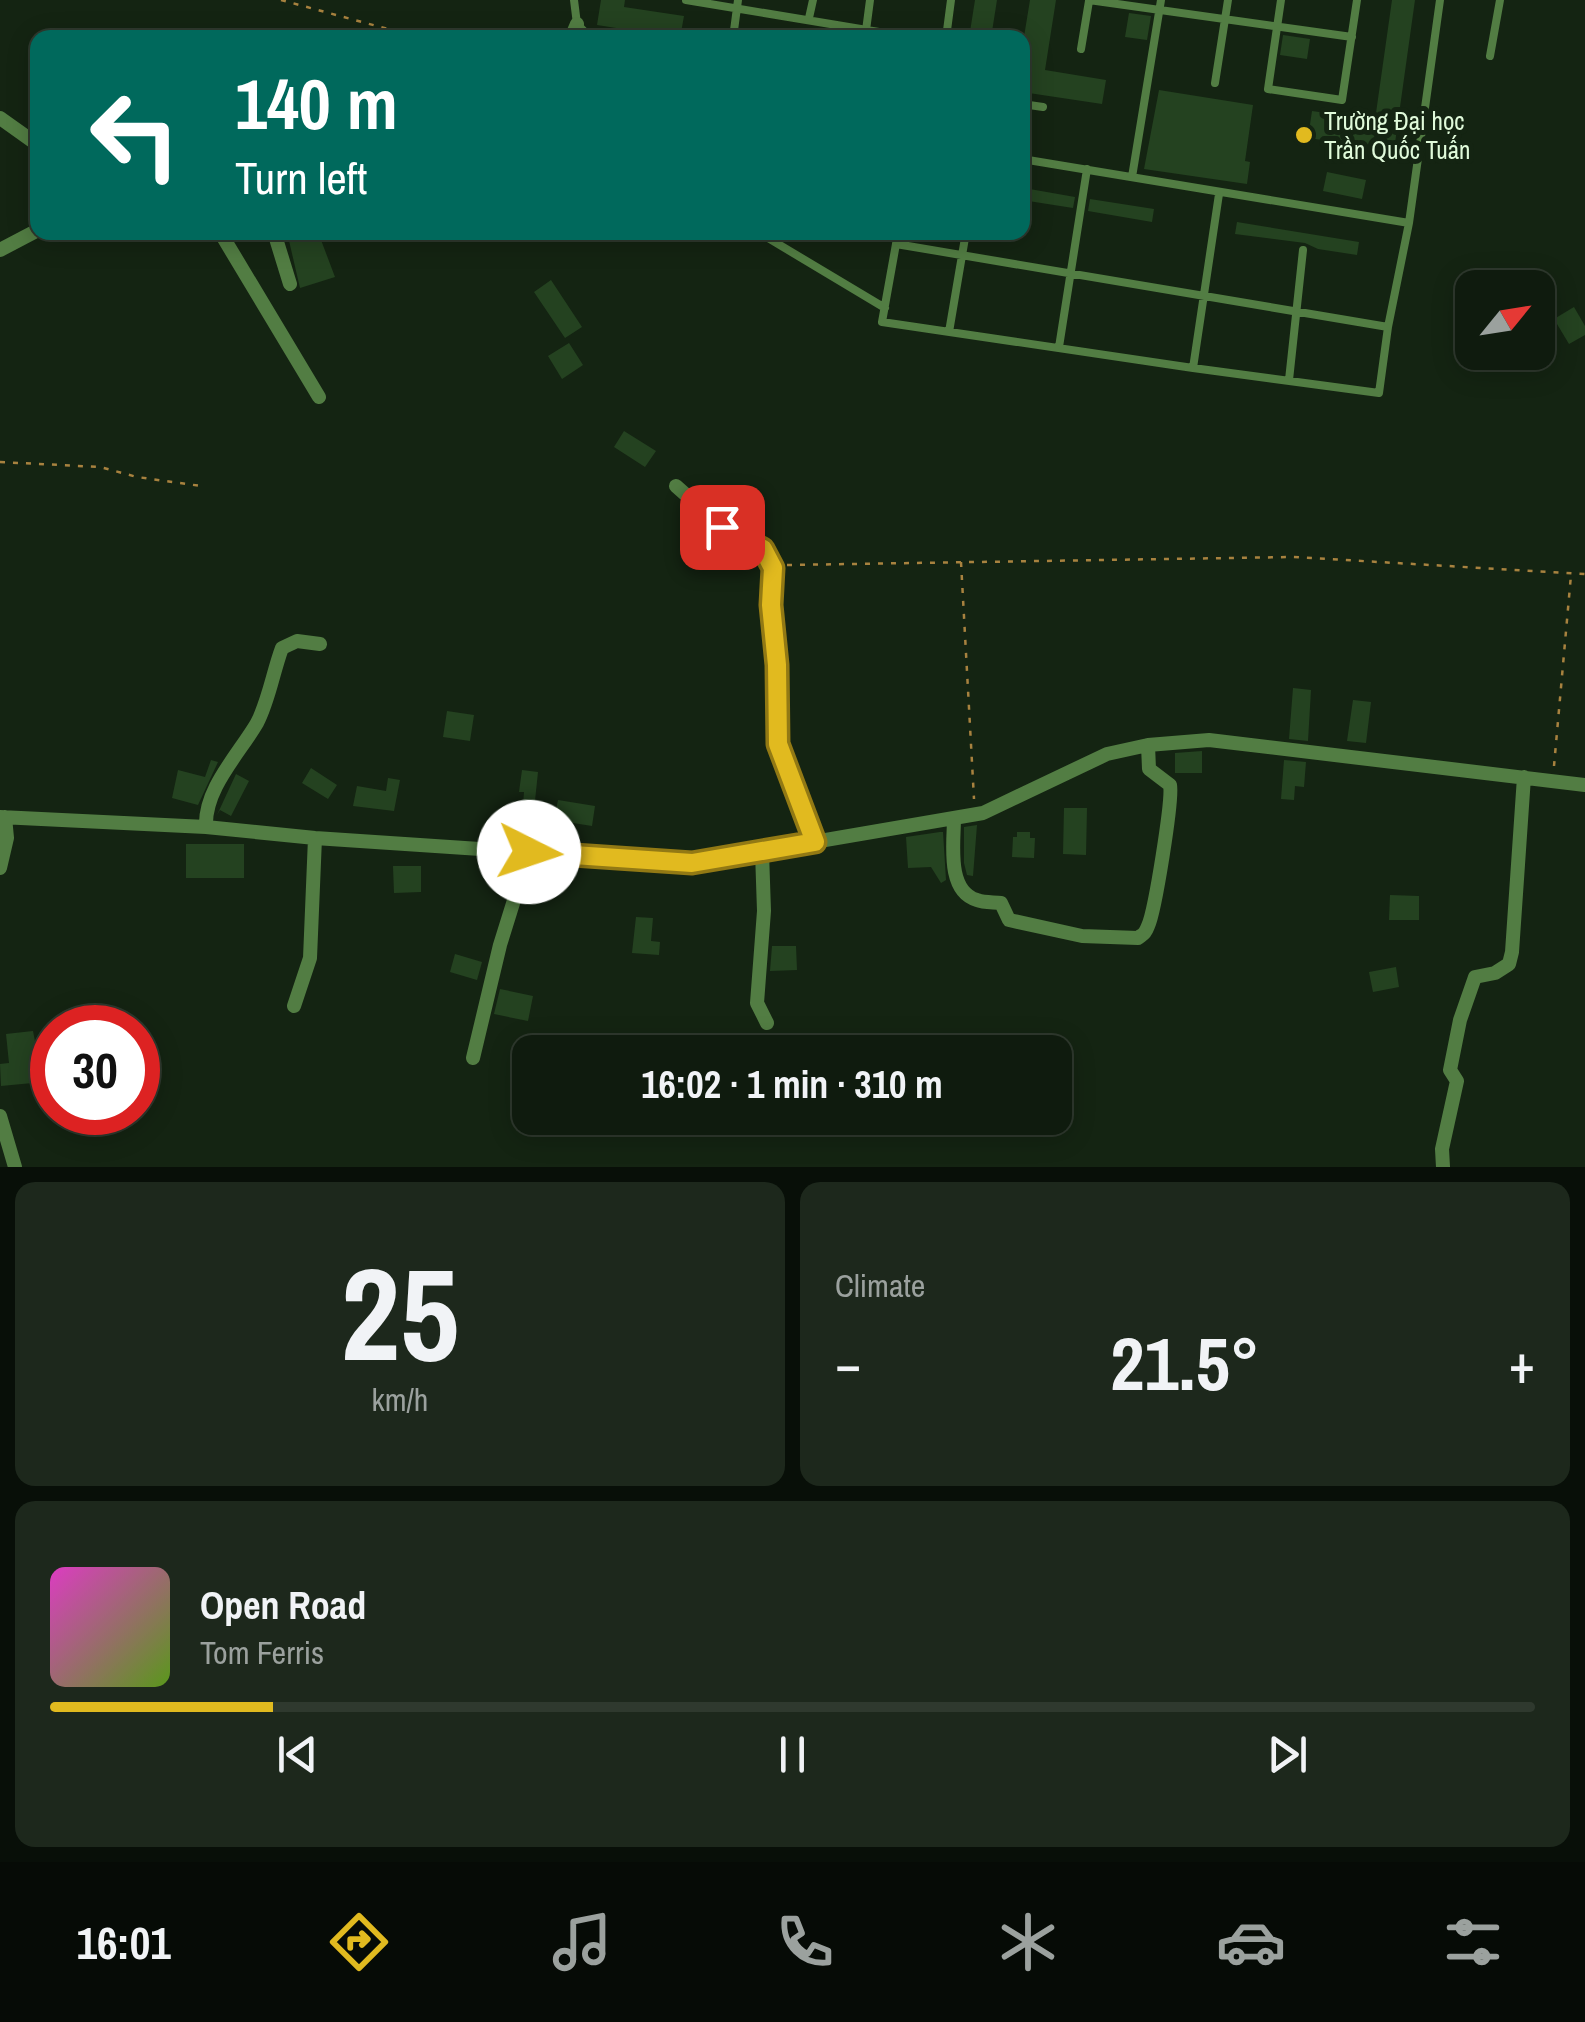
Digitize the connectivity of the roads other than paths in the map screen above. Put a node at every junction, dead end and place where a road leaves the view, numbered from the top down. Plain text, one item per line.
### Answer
1 (574, 0) edge
2 (686, 0) edge
3 (813, 0) edge
4 (870, 0) edge
5 (951, 0) edge
6 (1089, 0) edge
7 (1228, 0) edge
8 (1281, 0) edge
9 (1356, 0) edge
10 (1440, 0) edge
11 (1500, 0) edge
12 (738, 4) edge
13 (1160, 4) edge
14 (809, 18) junction
15 (1226, 19) junction
16 (1277, 26) junction
17 (574, 30) edge
18 (734, 30) edge
19 (854, 30) edge
20 (865, 30) edge
21 (947, 30) edge
22 (1352, 37) junction
23 (1081, 50) dead end
24 (1490, 56) dead end
25 (1215, 83) dead end
26 (1030, 105) edge
27 (1044, 107) dead end
28 (0, 118) edge
29 (30, 139) edge
30 (1030, 160) edge
31 (1088, 170) junction
32 (1132, 178) junction
33 (1220, 194) junction
34 (1408, 223) junction
35 (30, 234) edge
36 (225, 240) edge
37 (276, 240) edge
38 (771, 240) edge
39 (897, 240) edge
40 (965, 240) edge
41 (896, 244) junction
42 (0, 250) edge
43 (1302, 250) dead end
44 (963, 256) junction
45 (1071, 272) junction
46 (290, 284) dead end
47 (1204, 294) junction
48 (884, 308) junction
49 (1294, 309) junction
50 (1388, 327) junction
51 (949, 332) junction
52 (1059, 348) junction
53 (1193, 368) junction
54 (1289, 380) junction
55 (319, 397) dead end
56 (676, 486) dead end
57 (320, 644) dead end
58 (1148, 745) junction
59 (1524, 777) junction
60 (1585, 784) edge
61 (3, 817) edge
62 (954, 818) junction
63 (206, 827) junction
64 (315, 838) junction
65 (815, 842) junction
66 (529, 852) junction
67 (762, 852) junction
68 (0, 868) edge
69 (294, 1006) dead end
70 (767, 1023) dead end
71 (473, 1058) dead end
72 (0, 1116) edge
73 (15, 1167) edge
74 (1443, 1167) edge

1 - 17 lane
2 - 12 lane
3 - 14 lane
4 - 20 lane
5 - 21 lane
6 - 13 lane
6 - 23 lane
7 - 15 lane
8 - 16 lane
9 - 22 lane
10 - 34 lane
11 - 24 lane
12 - 14 lane
12 - 18 lane
13 - 15 lane
13 - 32 lane
14 - 19 lane
15 - 16 lane
15 - 25 lane
16 - 22 lane
16 - 22 lane
26 - 27 lane
28 - 29 street
30 - 31 lane
31 - 32 lane
31 - 45 lane
32 - 33 lane
33 - 34 lane
33 - 47 lane
34 - 50 lane
35 - 42 street
36 - 55 street
37 - 46 street
38 - 48 lane
39 - 41 lane
40 - 44 lane
41 - 44 lane
41 - 48 lane
43 - 49 lane
44 - 45 lane
44 - 51 lane
45 - 47 lane
45 - 52 lane
47 - 49 lane
47 - 53 lane
48 - 51 lane
49 - 50 lane
49 - 54 lane
50 - 54 lane
51 - 52 lane
52 - 53 lane
53 - 54 lane
56 - 65 street
57 - 63 street
58 - 59 street
58 - 62 street
58 - 62 street
59 - 60 street
59 - 74 street
61 - 63 street
61 - 68 street
62 - 65 street
63 - 64 street
64 - 66 street
64 - 69 street
65 - 67 street
66 - 67 street
66 - 71 street
67 - 70 street
72 - 73 street

